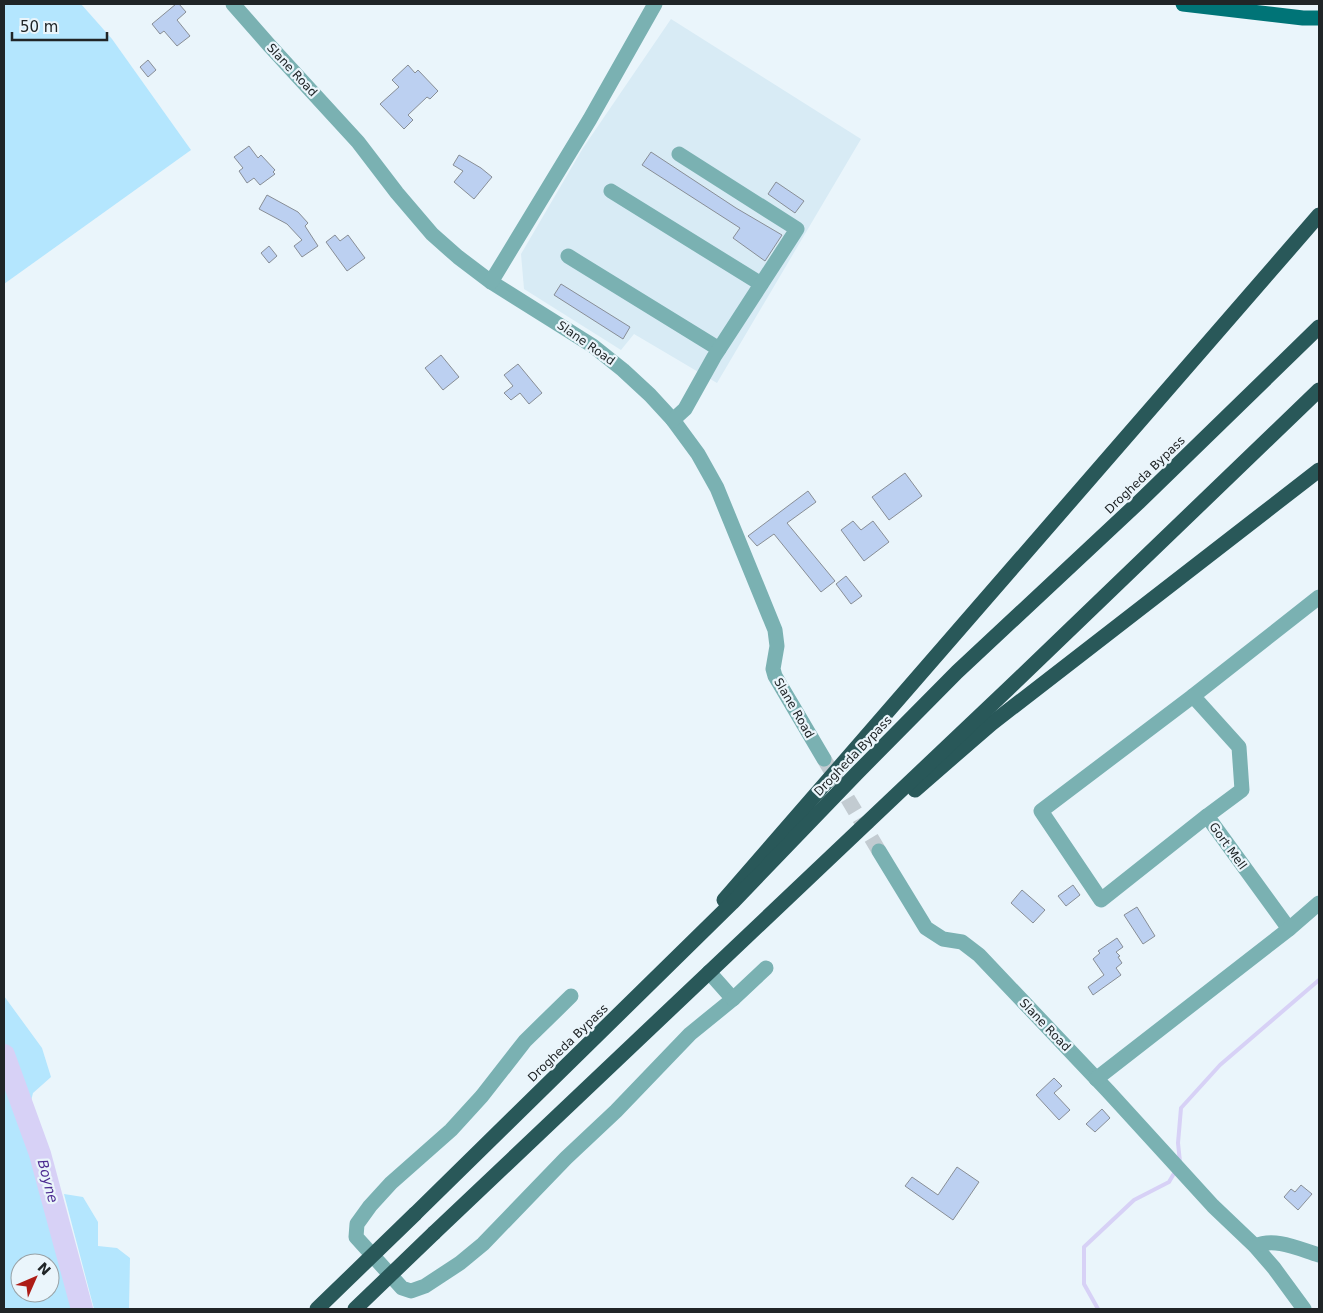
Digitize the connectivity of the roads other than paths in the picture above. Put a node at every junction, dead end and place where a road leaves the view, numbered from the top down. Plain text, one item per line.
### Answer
1 (234, 4) edge
2 (655, 4) edge
3 (1184, 4) edge
4 (1303, 18) junction
5 (1319, 18) edge
6 (1319, 23) edge
7 (679, 154) dead end
8 (611, 191) dead end
9 (1319, 215) edge
10 (568, 256) dead end
11 (491, 282) junction
12 (761, 284) junction
13 (1319, 327) edge
14 (719, 349) junction
15 (1319, 390) edge
16 (673, 420) junction
17 (1319, 470) edge
18 (1319, 597) edge
19 (1193, 696) junction
20 (824, 758) tunnel mouth
21 (1207, 816) junction
22 (878, 851) tunnel mouth
23 (800, 886) junction
24 (1319, 903) edge
25 (1289, 929) junction
26 (684, 950) junction
27 (766, 968) dead end
28 (709, 972) junction
29 (571, 996) dead end
30 (732, 999) junction
31 (1096, 1079) junction
32 (1255, 1246) junction
33 (1319, 1255) edge
34 (317, 1309) edge
35 (355, 1309) edge
36 (1304, 1309) edge

1 - 11 street, Slane Road
2 - 11 street
3 - 4 main road
4 - 5 main road
4 - 6 main road
7 - 12 street
8 - 12 street
9 - 26 highway
10 - 14 street
11 - 16 street, Slane Road
12 - 14 street
13 - 26 highway, Drogheda Bypass
14 - 16 street
15 - 23 highway
16 - 20 street, Slane Road
17 - 23 highway
18 - 19 street
19 - 21 street, Gort Mell
19 - 21 street
21 - 25 street, Gort Mell
22 - 31 street, Slane Road
23 - 28 highway
24 - 25 street
25 - 31 street
26 - 34 highway, Drogheda Bypass, bridge
27 - 30 street
28 - 30 street
28 - 35 highway, bridge
29 - 30 street
31 - 32 street, Slane Road
32 - 33 street
32 - 36 street, Slane Road

